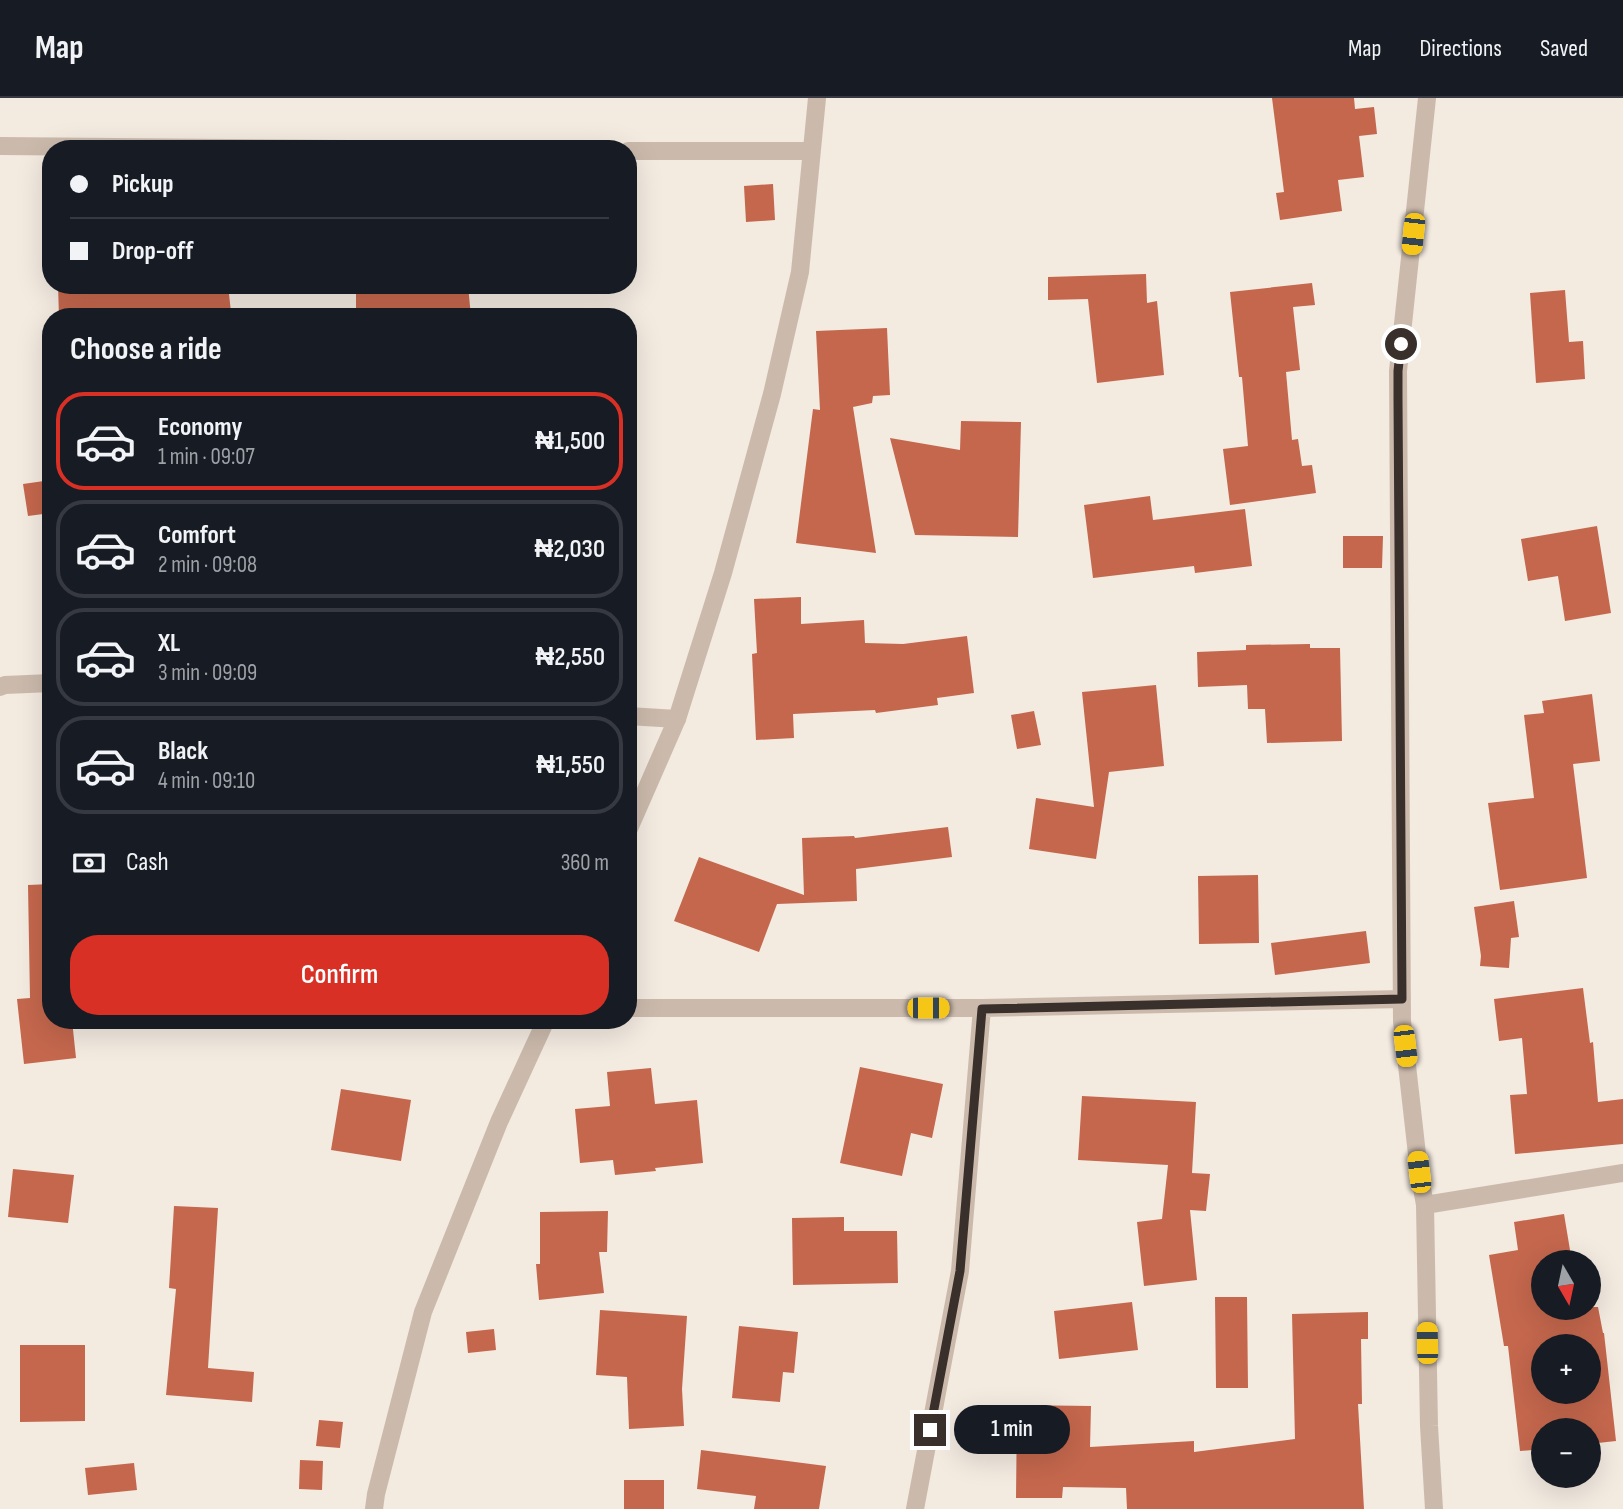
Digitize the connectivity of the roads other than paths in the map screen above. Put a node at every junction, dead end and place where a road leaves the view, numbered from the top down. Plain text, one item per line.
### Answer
1 (817, 98) edge
2 (1427, 98) edge
3 (0, 146) edge
4 (42, 146) edge
5 (637, 151) edge
6 (811, 151) junction
7 (42, 684) edge
8 (0, 687) edge
9 (637, 717) edge
10 (677, 719) junction
11 (637, 810) edge
12 (1402, 999) junction
13 (637, 1008) edge
14 (982, 1009) junction
15 (542, 1029) edge
16 (1623, 1172) edge
17 (1425, 1205) junction
18 (373, 1509) edge
19 (915, 1509) edge
20 (1434, 1509) edge

1 - 6 street
2 - 12 street
3 - 4 street
5 - 6 street
6 - 10 street
7 - 8 street
9 - 10 street
10 - 11 street
12 - 14 street
12 - 17 street
13 - 14 street
14 - 19 street
15 - 18 street
16 - 17 street
17 - 20 street

